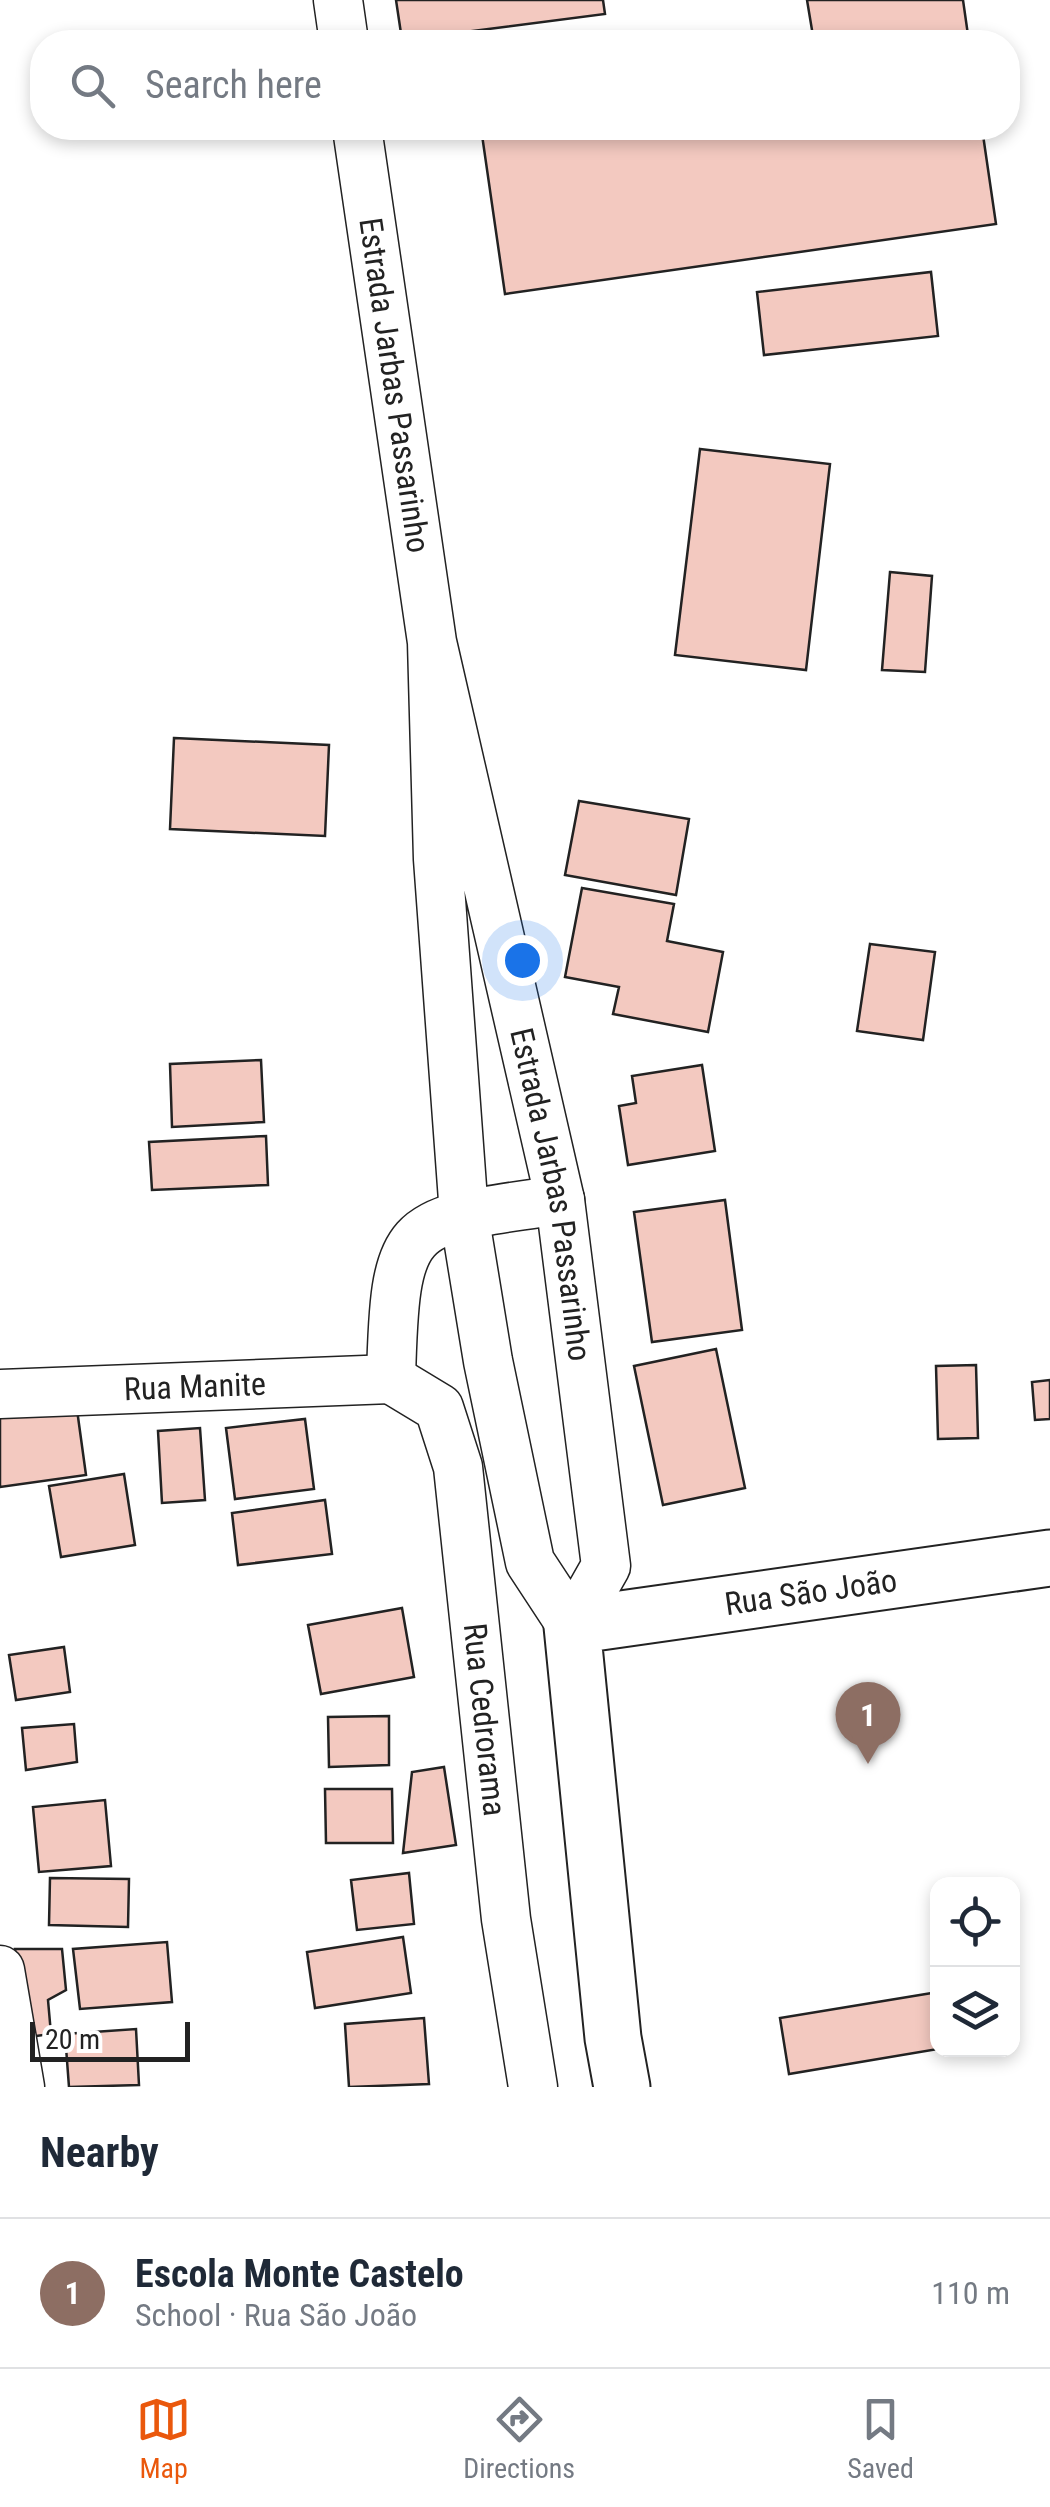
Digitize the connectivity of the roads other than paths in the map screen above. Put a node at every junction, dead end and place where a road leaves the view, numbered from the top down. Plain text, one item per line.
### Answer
1 (338, 0) edge
2 (342, 30) edge
3 (358, 140) edge
4 (432, 642) junction
5 (560, 1200) junction
6 (464, 1214) junction
7 (391, 1379) junction
8 (0, 1394) edge
9 (1050, 1558) edge
10 (572, 1626) junction
11 (0, 1970) edge
12 (20, 2087) edge
13 (533, 2087) edge
14 (622, 2087) edge

1 - 2 street
3 - 4 street, Estrada Jarbas Passarinho
4 - 5 street, Estrada Jarbas Passarinho
4 - 6 street, Estrada Jarbas Passarinho
5 - 6 street
5 - 10 street, Estrada Jarbas Passarinho
6 - 7 street
6 - 10 street, Estrada Jarbas Passarinho
7 - 8 street, Rua Manite
7 - 13 street, Rua Cedrorama
9 - 10 street, Rua São João
10 - 14 street, Estrada Jarbas Passarinho
11 - 12 street

